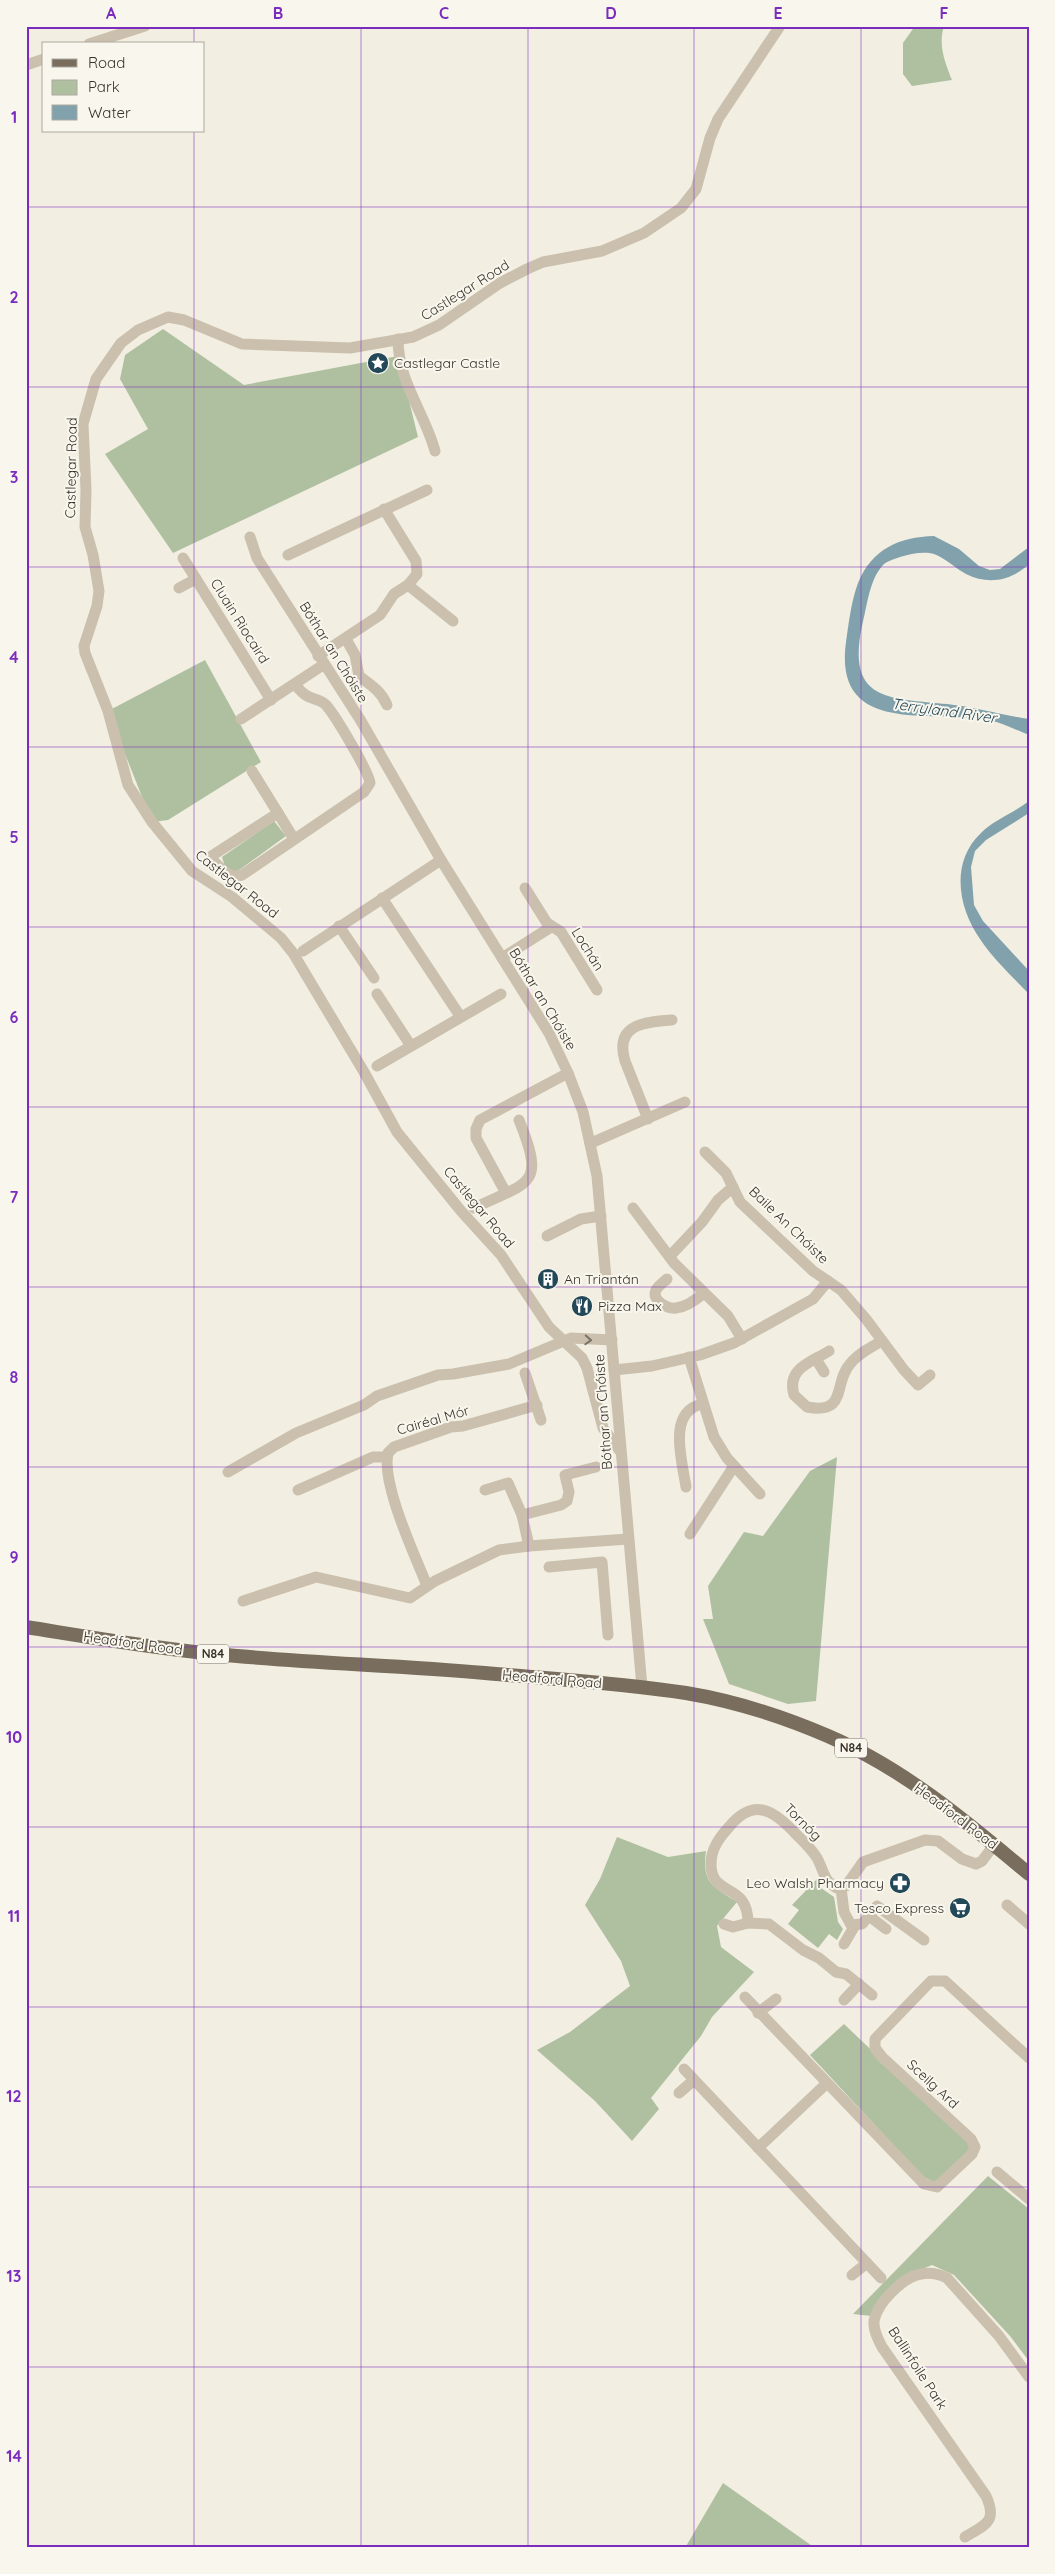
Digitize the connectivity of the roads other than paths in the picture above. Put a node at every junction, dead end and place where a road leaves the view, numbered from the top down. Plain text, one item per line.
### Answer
1 (145, 26) edge
2 (780, 26) edge
3 (95, 42) edge
4 (42, 60) edge
5 (26, 65) edge
6 (398, 339) junction
7 (435, 451) dead end
8 (427, 490) dead end
9 (384, 509) junction
10 (250, 537) dead end
11 (288, 555) dead end
12 (183, 558) dead end
13 (196, 579) junction
14 (408, 585) junction
15 (179, 588) dead end
16 (453, 621) dead end
17 (346, 639) junction
18 (321, 660) junction
19 (296, 684) junction
20 (271, 700) junction
21 (387, 705) dead end
22 (241, 719) dead end
23 (252, 771) dead end
24 (278, 813) junction
25 (294, 839) junction
26 (441, 860) junction
27 (525, 888) dead end
28 (382, 898) junction
29 (339, 926) junction
30 (551, 927) junction
31 (303, 951) dead end
32 (502, 958) junction
33 (374, 978) dead end
34 (597, 990) dead end
35 (377, 994) dead end
36 (500, 994) dead end
37 (460, 1016) junction
38 (672, 1020) dead end
39 (411, 1046) junction
40 (377, 1066) dead end
41 (568, 1073) junction
42 (685, 1102) dead end
43 (648, 1119) junction
44 (519, 1120) dead end
45 (591, 1144) junction
46 (705, 1152) dead end
47 (733, 1187) junction
48 (506, 1193) junction
49 (474, 1208) dead end
50 (633, 1208) dead end
51 (601, 1216) junction
52 (547, 1236) dead end
53 (670, 1256) junction
54 (667, 1278) dead end
55 (828, 1281) junction
56 (704, 1293) junction
57 (742, 1339) junction
58 (563, 1340) junction
59 (612, 1340) junction
60 (882, 1340) junction
61 (829, 1351) dead end
62 (690, 1357) junction
63 (816, 1359) junction
64 (614, 1370) junction
65 (824, 1372) dead end
66 (525, 1373) dead end
67 (930, 1374) dead end
68 (702, 1404) junction
69 (537, 1405) junction
70 (541, 1420) dead end
71 (620, 1451) junction
72 (387, 1458) junction
73 (734, 1466) junction
74 (596, 1467) dead end
75 (228, 1472) dead end
76 (686, 1487) dead end
77 (298, 1490) dead end
78 (486, 1490) dead end
79 (760, 1494) dead end
80 (522, 1515) junction
81 (690, 1534) dead end
82 (628, 1539) junction
83 (594, 1541) junction
84 (529, 1546) junction
85 (596, 1563) junction
86 (549, 1567) dead end
87 (428, 1586) junction
88 (243, 1601) dead end
89 (26, 1627) edge
90 (608, 1635) dead end
91 (642, 1688) junction
92 (994, 1845) junction
93 (1029, 1874) edge
94 (842, 1888) junction
95 (1007, 1905) dead end
96 (870, 1916) junction
97 (748, 1923) junction
98 (724, 1924) dead end
99 (1029, 1924) edge
100 (854, 1927) junction
101 (886, 1929) dead end
102 (924, 1940) dead end
103 (844, 1944) dead end
104 (859, 1984) junction
105 (872, 1995) dead end
106 (745, 1997) dead end
107 (776, 1999) dead end
108 (844, 2000) dead end
109 (758, 2013) junction
110 (1029, 2058) edge
111 (684, 2068) dead end
112 (694, 2080) junction
113 (826, 2084) junction
114 (679, 2093) dead end
115 (758, 2148) junction
116 (996, 2172) dead end
117 (1029, 2199) edge
118 (867, 2263) junction
119 (852, 2275) dead end
120 (881, 2278) dead end
121 (1029, 2377) edge
122 (966, 2538) dead end

1 - 3 street
2 - 6 street, Castlegar Road
4 - 5 street
6 - 7 street
6 - 58 street, Castlegar Road
8 - 9 street
9 - 11 street
9 - 14 street
10 - 18 street, Bóthar an Chóiste
12 - 13 street, Cluain Riocaird
13 - 15 street
13 - 20 street, Cluain Riocaird
14 - 16 street
14 - 17 street
17 - 18 street
17 - 21 street
18 - 19 street
18 - 26 street, Bóthar an Chóiste
19 - 20 street
19 - 25 street
20 - 22 street
23 - 24 street
24 - 25 street
24 - 25 street
26 - 28 street
26 - 32 street, Bóthar an Chóiste
27 - 30 street, Lochán
28 - 29 street
28 - 37 street
29 - 31 street
29 - 33 street
30 - 32 street, Lochán
30 - 34 street, Lochán
32 - 41 street, Bóthar an Chóiste
35 - 39 street
36 - 37 street
37 - 39 street
38 - 43 street
39 - 40 street
41 - 45 street, Bóthar an Chóiste
41 - 48 street
42 - 43 street
43 - 45 street
44 - 48 street
45 - 51 street, Bóthar an Chóiste
46 - 47 street, Baile An Chóiste
47 - 53 street, Baile An Chóiste
47 - 55 street, Baile An Chóiste
48 - 49 street
50 - 53 street
51 - 52 street
51 - 59 street, Bóthar an Chóiste
53 - 56 street
54 - 56 street
55 - 57 street, Baile An Chóiste
55 - 60 street, Baile An Chóiste
56 - 57 street
57 - 62 street, Baile An Chóiste
58 -> 59 street
58 - 71 street, Castlegar Road
58 - 75 street
59 - 64 street, Bóthar an Chóiste
60 - 63 street
60 - 67 street, Baile An Chóiste
61 - 63 street
62 - 64 street, Baile An Chóiste
62 - 68 street
63 - 65 street
64 - 71 street, Bóthar an Chóiste
66 - 69 street
68 - 73 street
68 - 76 street
69 - 70 street
69 - 72 street, Cairéal Mór
71 - 82 street, Bóthar an Chóiste
72 - 77 street
72 - 87 street
73 - 79 street
73 - 81 street
74 - 80 street
78 - 80 street
80 - 84 street
82 - 83 street
82 - 91 street, Bóthar an Chóiste
83 - 84 street
83 - 85 street
84 - 87 street
85 - 86 street
85 - 90 street
87 - 88 street
89 - 91 main road, Headford Road / N84
91 - 92 main road, Headford Road / N84
92 - 93 main road, Headford Road / N84
92 - 94 street
94 - 97 street, Tornóg
94 - 100 street
95 - 99 street
96 - 100 street
96 - 101 street
96 - 102 street
97 - 98 street
97 - 104 street
100 - 103 street
104 - 105 street
104 - 108 street
106 - 109 street, Sceilg Ard
107 - 109 street
109 - 113 street, Sceilg Ard
110 - 113 street, Sceilg Ard
111 - 112 street
112 - 114 street
112 - 115 street
113 - 115 street
115 - 118 street
116 - 117 street
118 - 119 street
118 - 120 street
121 - 122 street, Ballinfoile Park

